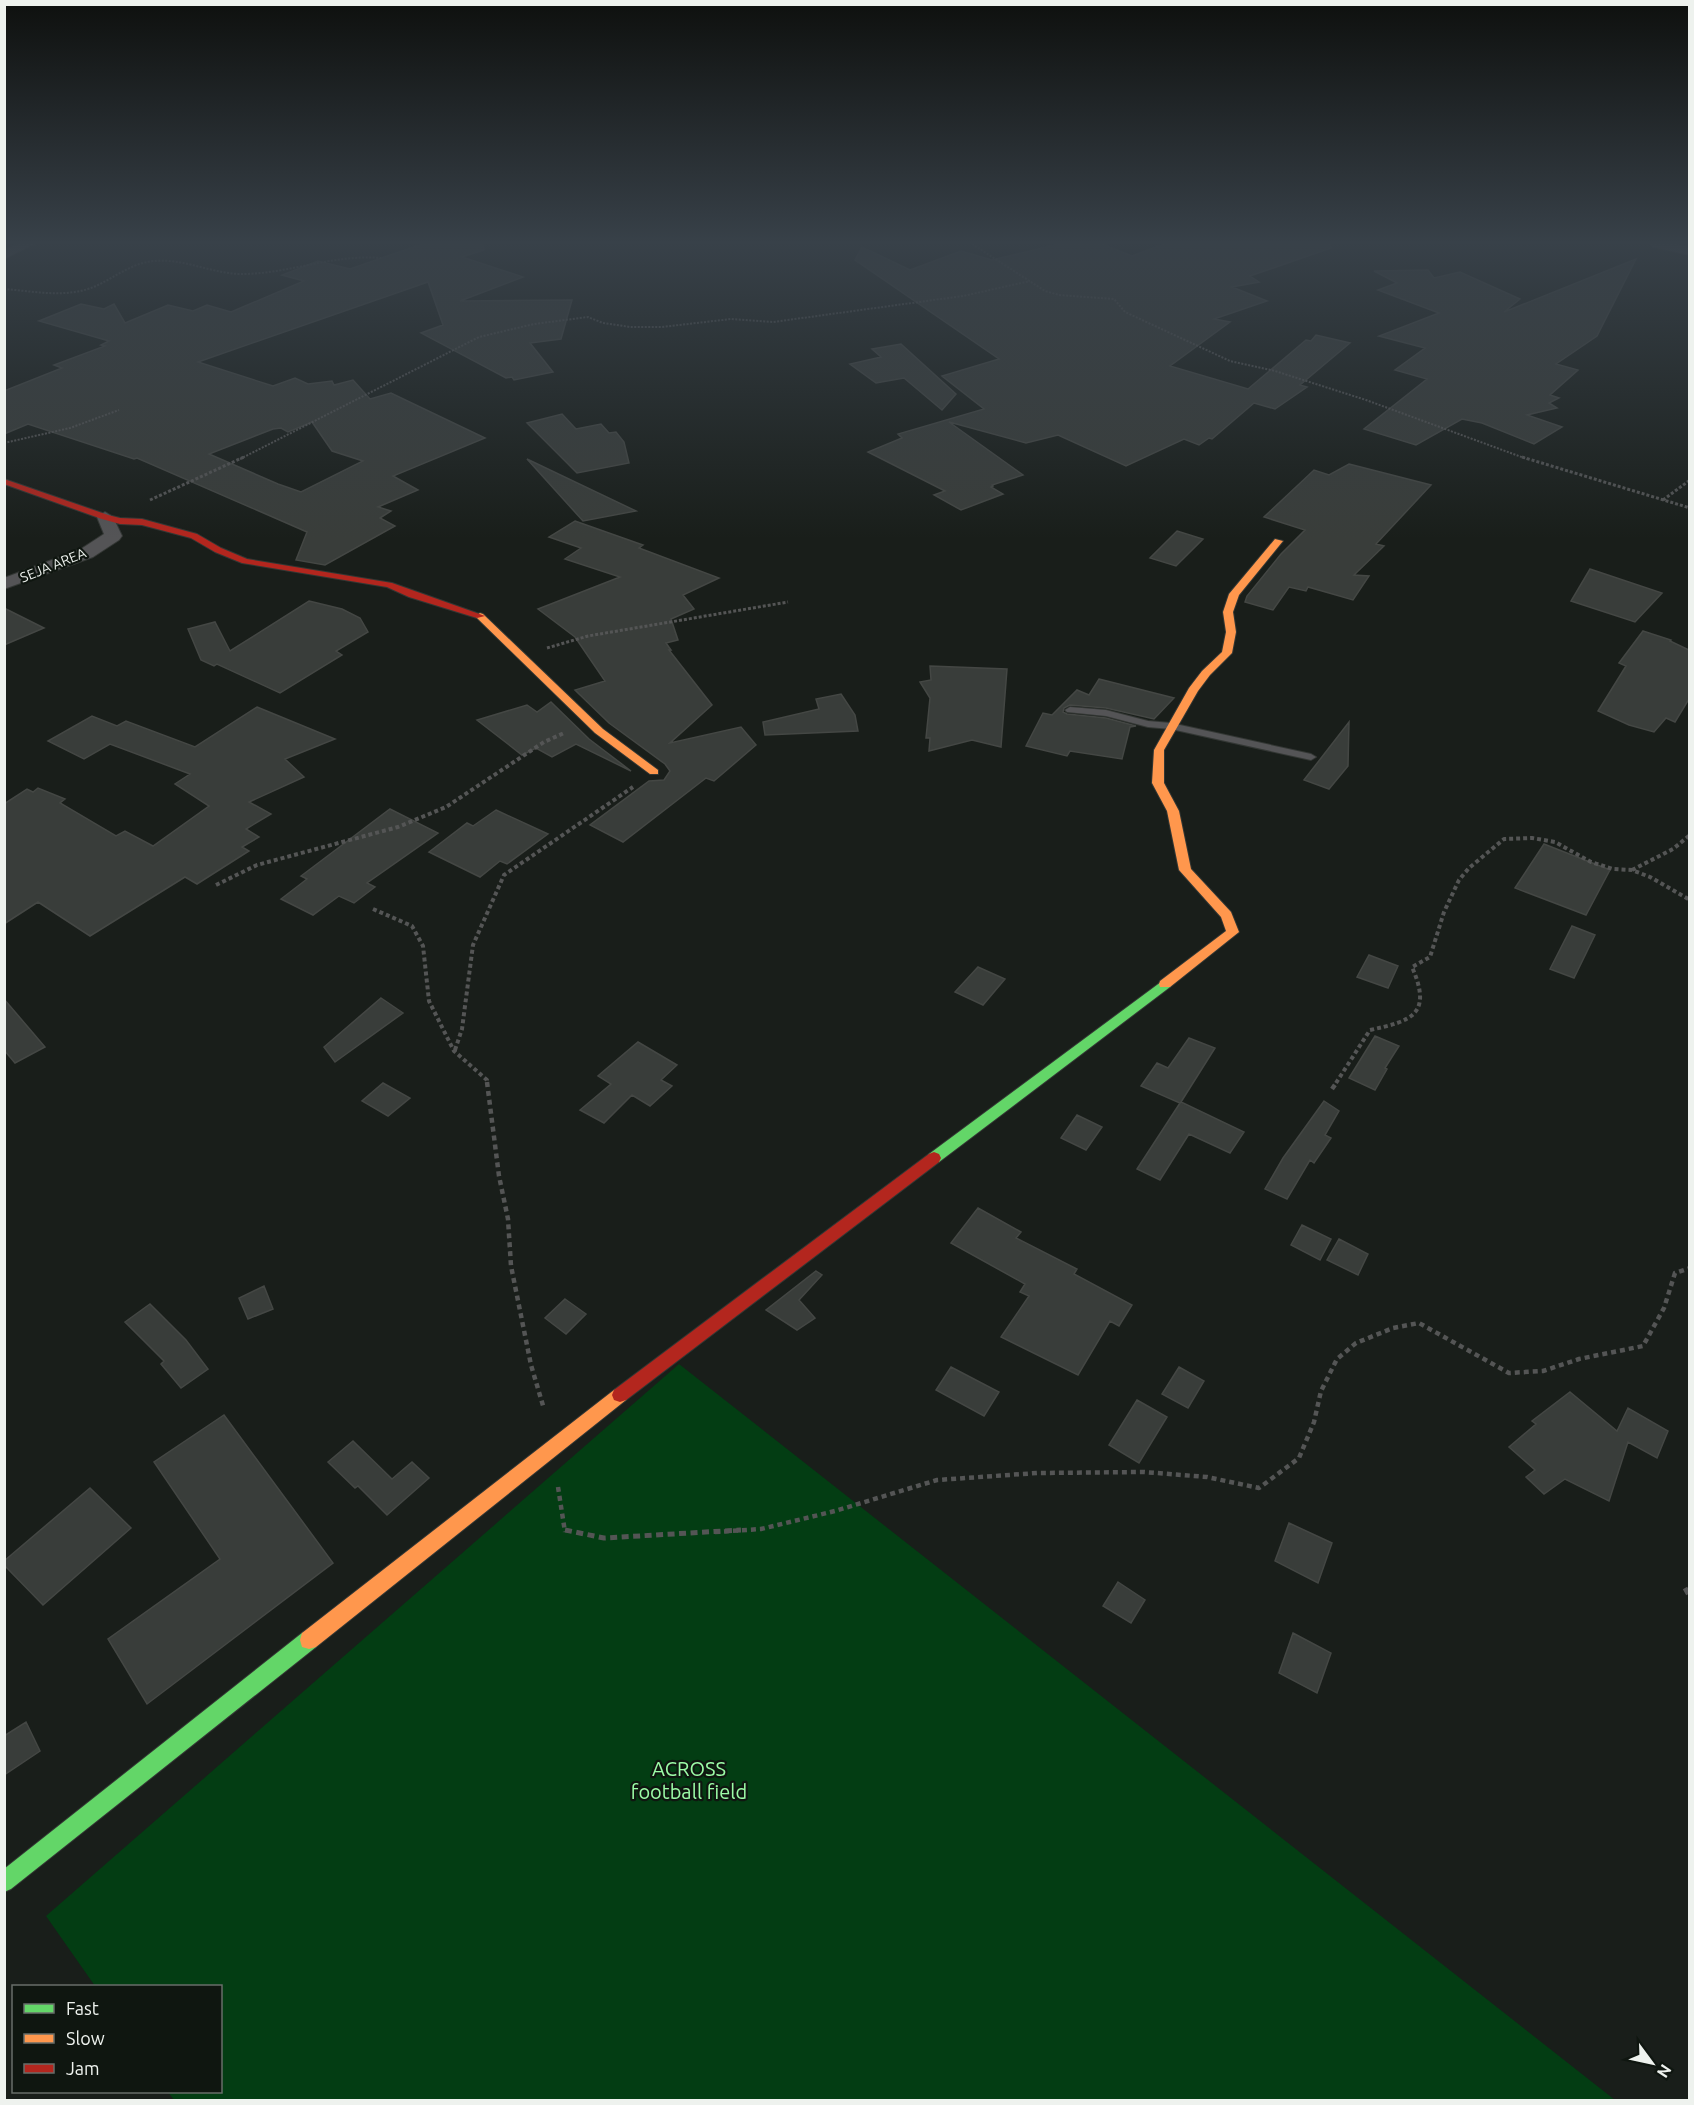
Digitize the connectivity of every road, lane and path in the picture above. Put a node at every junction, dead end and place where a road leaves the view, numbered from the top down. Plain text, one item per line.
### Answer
1 (469, 342) edge
2 (1190, 342) edge
3 (119, 410) dead end
4 (4, 443) edge
5 (1689, 480) edge
6 (4, 481) edge
7 (150, 500) dead end
8 (1662, 500) junction
9 (1689, 508) edge
10 (105, 517) junction
11 (1278, 541) dead end
12 (4, 584) edge
13 (788, 602) dead end
14 (521, 655) junction
15 (1070, 710) dead end
16 (590, 722) junction
17 (1171, 726) junction
18 (1311, 757) dead end
19 (654, 772) joint
20 (1689, 835) edge
21 (1632, 870) junction
22 (216, 885) dead end
23 (1689, 900) edge
24 (373, 909) dead end
25 (454, 1051) junction
26 (1332, 1089) dead end
27 (1689, 1268) edge
28 (554, 1445) junction
29 (1685, 1588) dead end
30 (1689, 1597) edge
31 (4, 1882) edge

1 - 7 path
2 - 8 path
3 - 4 path
5 - 8 path
6 - 10 street
8 - 9 path
10 - 12 street, SEJA AREA
10 - 14 street
11 - 17 street
13 - 14 path
14 - 16 street
15 - 17 lane
16 - 19 street
16 - 22 path
17 - 18 lane
17 - 28 street
19 - 25 path
20 - 21 path
21 - 23 path
21 - 26 path
24 - 25 path
25 - 28 path
27 - 28 path
28 - 31 street
29 - 30 path

